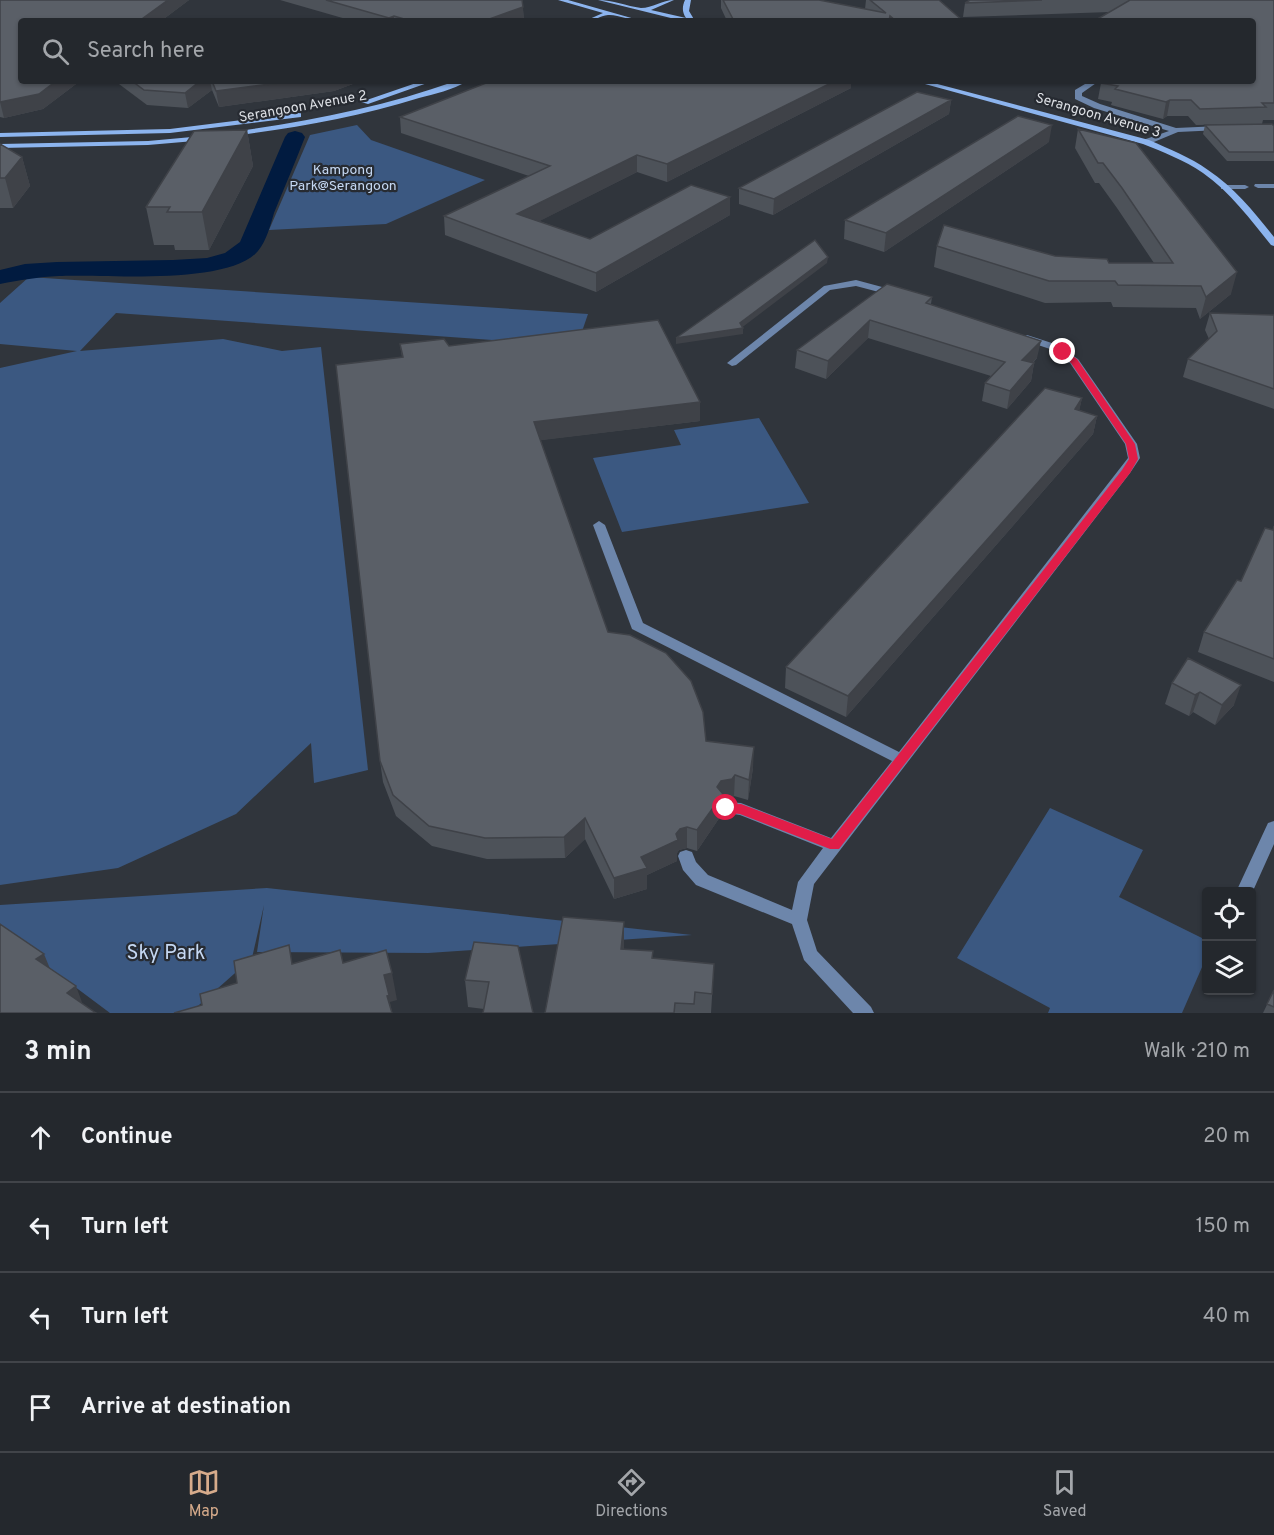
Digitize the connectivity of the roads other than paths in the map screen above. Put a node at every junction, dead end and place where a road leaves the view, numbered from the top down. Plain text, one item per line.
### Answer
1 (561, 0) edge
2 (602, 0) edge
3 (642, 0) edge
4 (671, 0) edge
5 (688, 0) edge
6 (626, 6) junction
7 (643, 11) junction
8 (608, 13) junction
9 (596, 18) edge
10 (625, 18) joint
11 (677, 18) edge
12 (688, 18) edge
13 (420, 84) edge
14 (455, 84) edge
15 (929, 84) edge
16 (1090, 84) edge
17 (1231, 128) edge
18 (1177, 130) junction
19 (0, 135) edge
20 (220, 135) edge
21 (208, 137) edge
22 (1146, 142) junction
23 (0, 146) edge
24 (1258, 186) dead end
25 (1274, 186) edge
26 (1224, 187) junction
27 (1245, 187) dead end
28 (1274, 243) edge
29 (908, 298) edge
30 (1020, 336) edge
31 (732, 363) dead end
32 (599, 525) dead end
33 (902, 759) junction
34 (726, 808) dead end
35 (1274, 827) edge
36 (834, 846) junction
37 (686, 856) dead end
38 (1246, 887) edge
39 (799, 920) junction
40 (865, 1013) edge

1 - 8 main road
2 - 6 main road
3 - 6 main road
4 - 7 main road
5 - 12 main road
6 - 7 main road
6 - 8 main road
7 - 10 main road
7 - 11 main road
8 - 9 main road
8 - 10 main road
13 - 19 main road, Serangoon Avenue 2
14 - 20 main road, Serangoon Avenue 2
15 - 22 main road, Serangoon Avenue 3
16 - 18 lane
17 - 18 lane
18 - 22 lane
21 - 23 main road
22 - 26 main road, Serangoon Avenue 3
24 - 25 lane
26 - 27 lane
26 - 28 main road, Serangoon Avenue 3
29 - 31 lane
30 - 33 lane
32 - 33 lane
33 - 36 lane
34 - 36 lane
35 - 38 lane
36 - 39 lane
37 - 39 lane
39 - 40 lane

